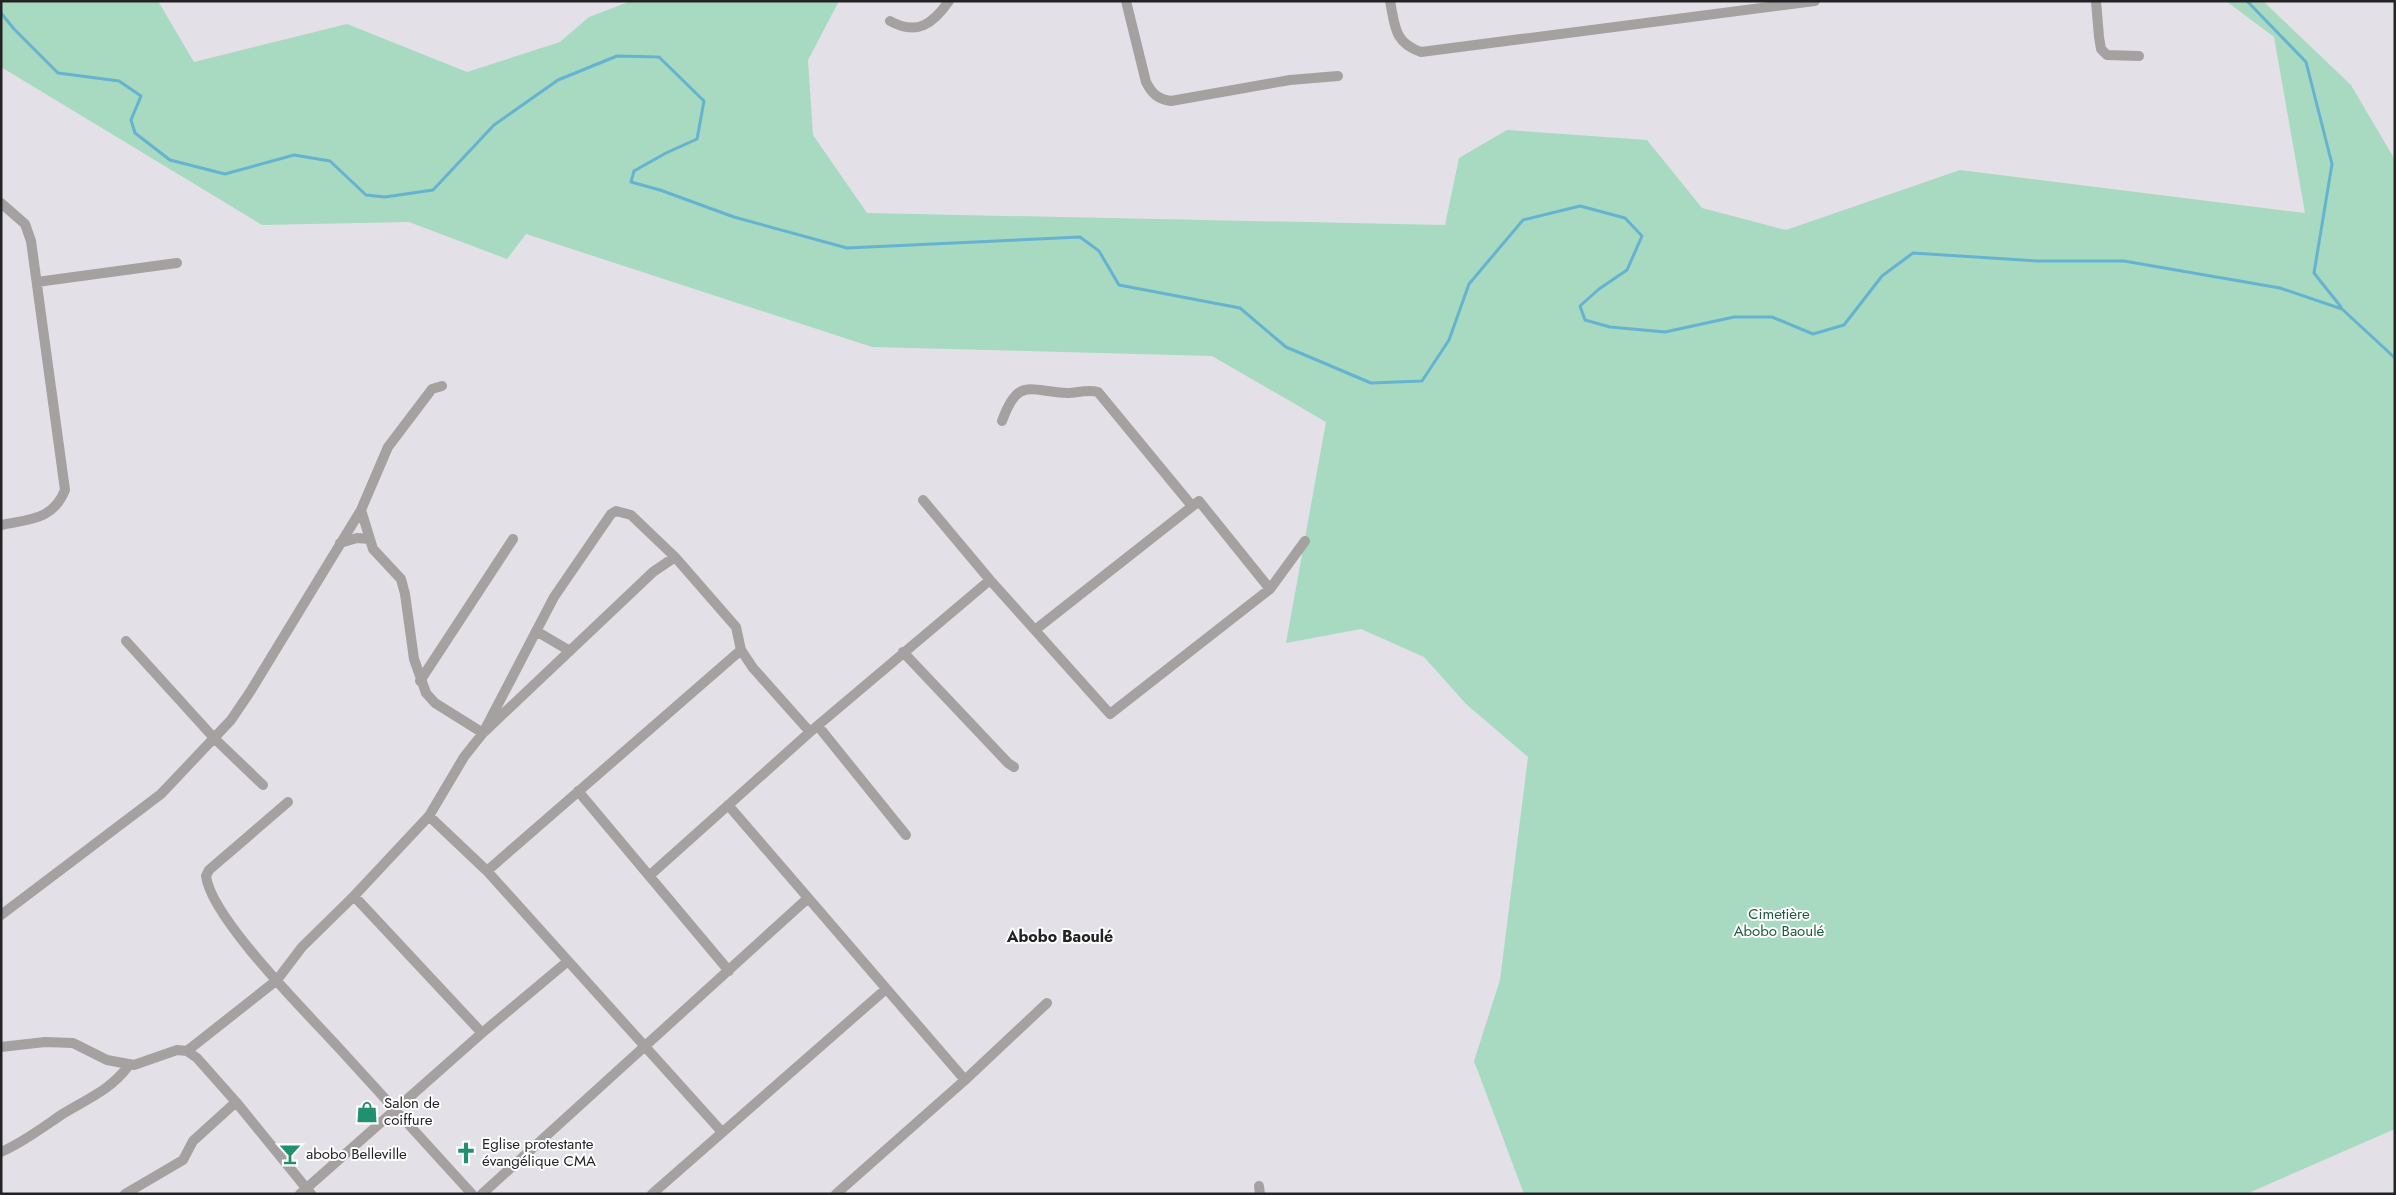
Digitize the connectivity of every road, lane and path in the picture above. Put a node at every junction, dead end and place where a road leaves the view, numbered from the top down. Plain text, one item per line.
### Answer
1 (950, 1) edge
2 (1126, 1) edge
3 (1390, 1) edge
4 (1815, 1) edge
5 (2096, 1) edge
6 (890, 21) dead end
7 (2139, 56) dead end
8 (1338, 76) dead end
9 (1, 203) edge
10 (177, 263) dead end
11 (37, 282) junction
12 (442, 386) dead end
13 (1002, 421) dead end
14 (924, 500) dead end
15 (1192, 506) junction
16 (361, 510) junction
17 (1, 525) edge
18 (370, 539) junction
19 (513, 539) dead end
20 (1305, 541) dead end
21 (340, 543) junction
22 (674, 557) junction
23 (990, 580) junction
24 (1270, 589) junction
25 (1035, 630) junction
26 (536, 631) junction
27 (126, 641) dead end
28 (741, 650) junction
29 (570, 651) junction
30 (903, 652) junction
31 (420, 681) junction
32 (814, 729) junction
33 (483, 733) junction
34 (214, 738) junction
35 (1014, 767) dead end
36 (264, 785) dead end
37 (578, 791) junction
38 (288, 802) dead end
39 (728, 805) junction
40 (429, 816) junction
41 (906, 835) dead end
42 (487, 871) junction
43 (649, 876) junction
44 (354, 896) junction
45 (807, 898) junction
46 (1, 915) edge
47 (568, 961) junction
48 (729, 971) junction
49 (277, 980) junction
50 (886, 989) junction
51 (1047, 1003) dead end
52 (482, 1033) junction
53 (644, 1045) junction
54 (1, 1047) edge
55 (187, 1051) junction
56 (129, 1064) junction
57 (965, 1080) junction
58 (236, 1102) junction
59 (395, 1109) junction
60 (722, 1132) junction
61 (1, 1152) edge
62 (306, 1192) edge
63 (125, 1194) edge
64 (472, 1194) edge
65 (482, 1194) edge
66 (652, 1194) edge
67 (836, 1194) edge

1 - 6 street
2 - 8 street
3 - 4 street
5 - 7 street
9 - 11 street
10 - 11 street
11 - 17 street
12 - 16 street
13 - 15 street
14 - 23 street
15 - 24 street
15 - 25 street
16 - 18 street
16 - 21 street
18 - 21 street
18 - 31 street
19 - 31 street
20 - 24 street
21 - 34 street
22 - 26 street
22 - 28 street
22 - 29 street
23 - 25 street
23 - 30 street
24 - 25 street
26 - 29 street
26 - 33 street
27 - 34 street
28 - 32 street
28 - 37 street
29 - 33 street
30 - 32 street
30 - 35 street
31 - 33 street
32 - 39 street
32 - 41 street
33 - 40 street
34 - 36 street
34 - 46 street
37 - 42 street
37 - 43 street
38 - 49 street
39 - 43 street
39 - 45 street
40 - 42 street
40 - 44 street
42 - 47 street
43 - 48 street
44 - 49 street
44 - 52 street
45 - 48 street
45 - 50 street
47 - 52 street
47 - 53 street
48 - 53 street
49 - 55 street
49 - 59 street
50 - 57 street
50 - 60 street
51 - 57 street
52 - 59 street
53 - 60 street
53 - 65 street
54 - 56 street
55 - 56 street
55 - 58 street
56 - 61 street
57 - 67 street
58 - 62 street
58 - 63 street
59 - 62 street
59 - 64 street
60 - 66 street

